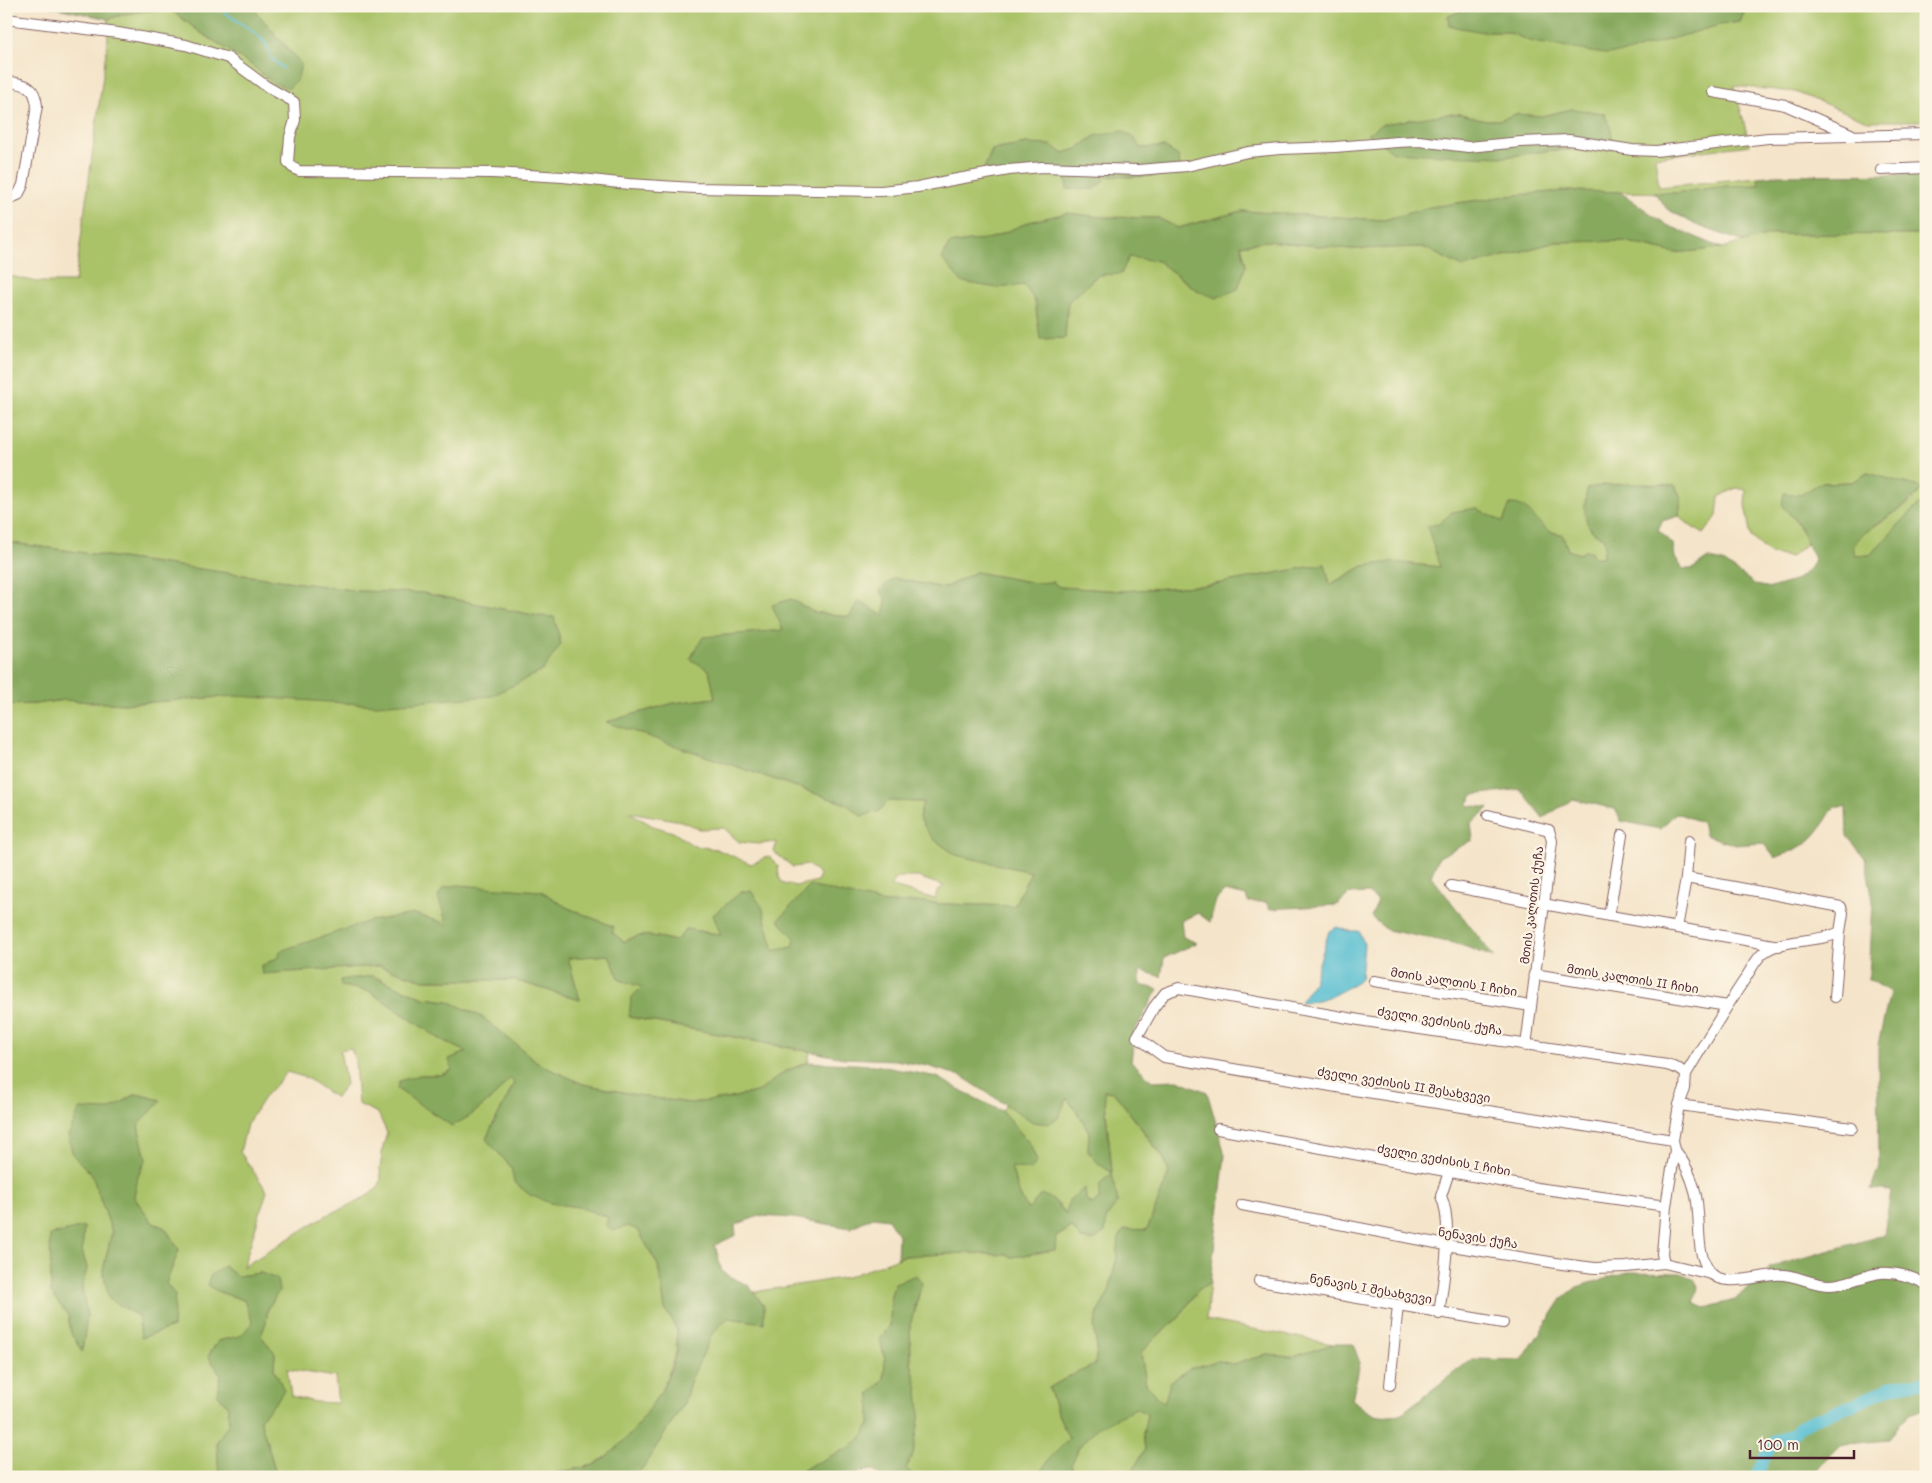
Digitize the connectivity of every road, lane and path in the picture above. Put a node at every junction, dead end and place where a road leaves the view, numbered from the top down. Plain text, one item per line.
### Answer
1 (6, 19) edge
2 (6, 81) edge
3 (1713, 92) dead end
4 (1926, 134) edge
5 (1854, 136) junction
6 (1926, 168) edge
7 (1881, 170) dead end
8 (6, 200) edge
9 (1488, 814) dead end
10 (1622, 835) dead end
11 (1689, 841) dead end
12 (1686, 878) junction
13 (1451, 886) dead end
14 (1543, 904) junction
15 (1609, 916) junction
16 (1677, 928) junction
17 (1840, 932) junction
18 (1780, 946) junction
19 (1534, 974) junction
20 (1374, 980) dead end
21 (1835, 997) dead end
22 (1531, 1006) junction
23 (1727, 1006) junction
24 (1137, 1037) joint
25 (1526, 1046) junction
26 (1686, 1074) junction
27 (1679, 1105) junction
28 (1852, 1128) dead end
29 (1218, 1129) dead end
30 (1674, 1145) junction
31 (1449, 1172) junction
32 (1242, 1205) dead end
33 (1666, 1206) junction
34 (1446, 1245) junction
35 (1664, 1263) junction
36 (1711, 1274) junction
37 (1259, 1281) dead end
38 (1926, 1284) edge
39 (1398, 1305) junction
40 (1439, 1314) junction
41 (1503, 1323) dead end
42 (1390, 1385) dead end

1 - 5 street
2 - 8 street
3 - 5 street
4 - 5 street
6 - 7 street
9 - 14 street, მთის კალთის ქუჩა
10 - 15 street
11 - 12 street
12 - 16 street
12 - 17 street
13 - 14 street
14 - 15 street
14 - 19 street, მთის კალთის ქუჩა
15 - 16 street
16 - 18 street
17 - 18 street
17 - 21 street
18 - 23 street
19 - 22 street, მთის კალთის ქუჩა
19 - 23 street, მთის კალთის II ჩიხი
20 - 22 street, მთის კალთის I ჩიხი
22 - 25 street, მთის კალთის ქუჩა
23 - 26 street
24 - 25 street, ძველი ვეძისის ქუჩა
24 - 30 street, ძველი ვეძისის II შესახვევი
25 - 26 street, ძველი ვეძისის ქუჩა
26 - 27 street
27 - 28 street
27 - 30 street
29 - 31 street, ძველი ვეძისის I ჩიხი
30 - 33 street
30 - 36 street
31 - 33 street, ძველი ვეძისის I ჩიხი
31 - 34 street, ნენავის I შესახვევი
32 - 34 street, ნენავის ქუჩა
33 - 35 street
34 - 35 street, ნენავის ქუჩა
34 - 40 street, ნენავის I შესახვევი
35 - 36 street, ნენავის ქუჩა
36 - 38 street
37 - 39 street, ნენავის I შესახვევი
39 - 40 street, ნენავის I შესახვევი
39 - 42 street
40 - 41 street

